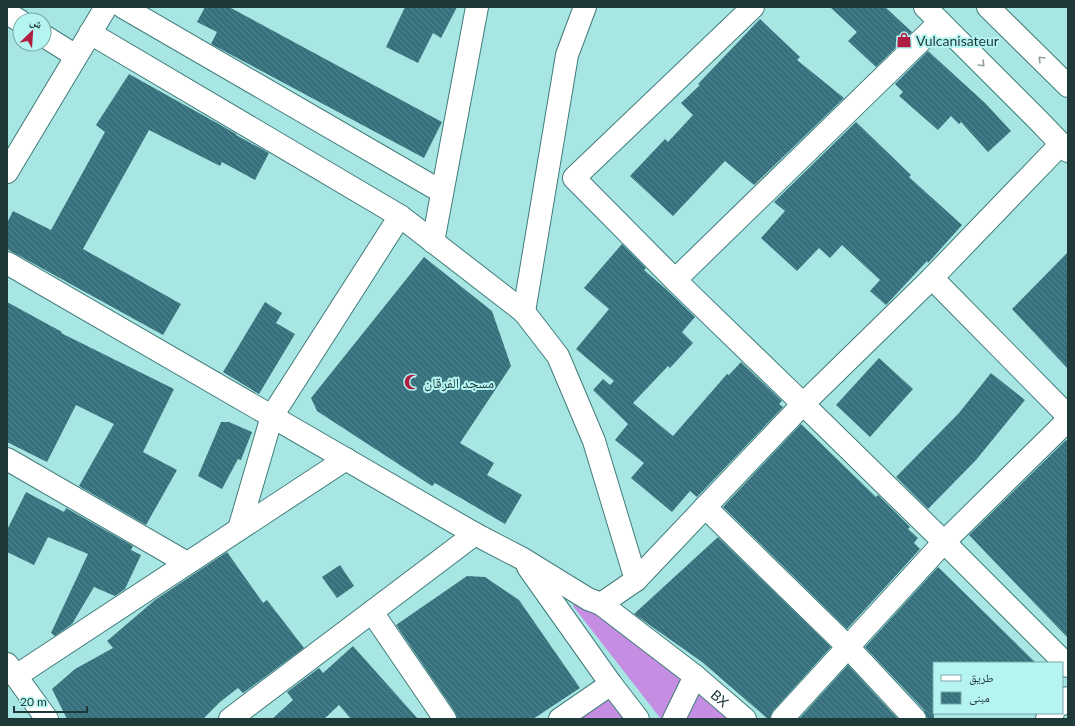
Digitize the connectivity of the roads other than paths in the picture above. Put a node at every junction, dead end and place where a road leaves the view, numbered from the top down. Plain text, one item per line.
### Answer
1 (106, 7) edge
2 (124, 7) edge
3 (477, 7) edge
4 (585, 7) edge
5 (753, 7) edge
6 (988, 7) edge
7 (932, 14) edge
8 (90, 33) junction
9 (52, 41) edge
10 (76, 56) junction
11 (1068, 86) edge
12 (1065, 148) edge
13 (7, 172) edge
14 (442, 192) junction
15 (400, 216) junction
16 (434, 242) junction
17 (7, 263) edge
18 (932, 278) junction
19 (675, 280) junction
20 (524, 312) junction
21 (803, 404) junction
22 (272, 416) junction
23 (1068, 416) edge
24 (1068, 420) edge
25 (7, 459) edge
26 (346, 459) junction
27 (705, 506) junction
28 (238, 529) junction
29 (475, 534) junction
30 (944, 542) junction
31 (523, 560) junction
32 (187, 563) junction
33 (636, 580) junction
34 (601, 604) junction
35 (372, 612) junction
36 (848, 647) junction
37 (1068, 666) edge
38 (11, 670) edge
39 (695, 676) junction
40 (611, 684) junction
41 (238, 717) edge
42 (47, 719) edge
43 (445, 719) edge
44 (560, 719) edge
45 (638, 719) edge
46 (674, 719) edge
47 (745, 719) edge
48 (782, 719) edge
49 (915, 719) edge

1 - 8 street
2 - 14 street
3 - 14 street
4 - 20 street
5 - 19 street
11 -> 6 street
7 -> 12 street
7 - 19 street
8 - 10 street
8 - 15 street
9 - 10 street
10 - 13 street
12 - 18 street
14 - 16 street
15 - 16 street
15 - 22 street
16 - 20 street
17 - 22 street, BX
18 - 21 street
18 - 23 street
19 - 21 street
20 - 33 street
21 - 27 street
21 - 30 street
22 - 26 street, BX
22 - 28 street
24 - 30 street
25 - 32 street
26 - 28 street
26 - 29 street, BX
27 - 33 street
27 - 36 street
28 - 32 street
29 - 31 street, BX
29 - 35 street
30 - 36 street
30 - 37 street
31 - 34 street, BX
31 - 40 street
32 - 38 street
33 - 34 street
34 - 39 street, BX
35 - 41 street
35 - 43 street
36 - 48 street
36 - 49 street
38 - 42 street
39 - 46 street
39 - 47 street, BX
40 - 44 street
40 - 45 street

